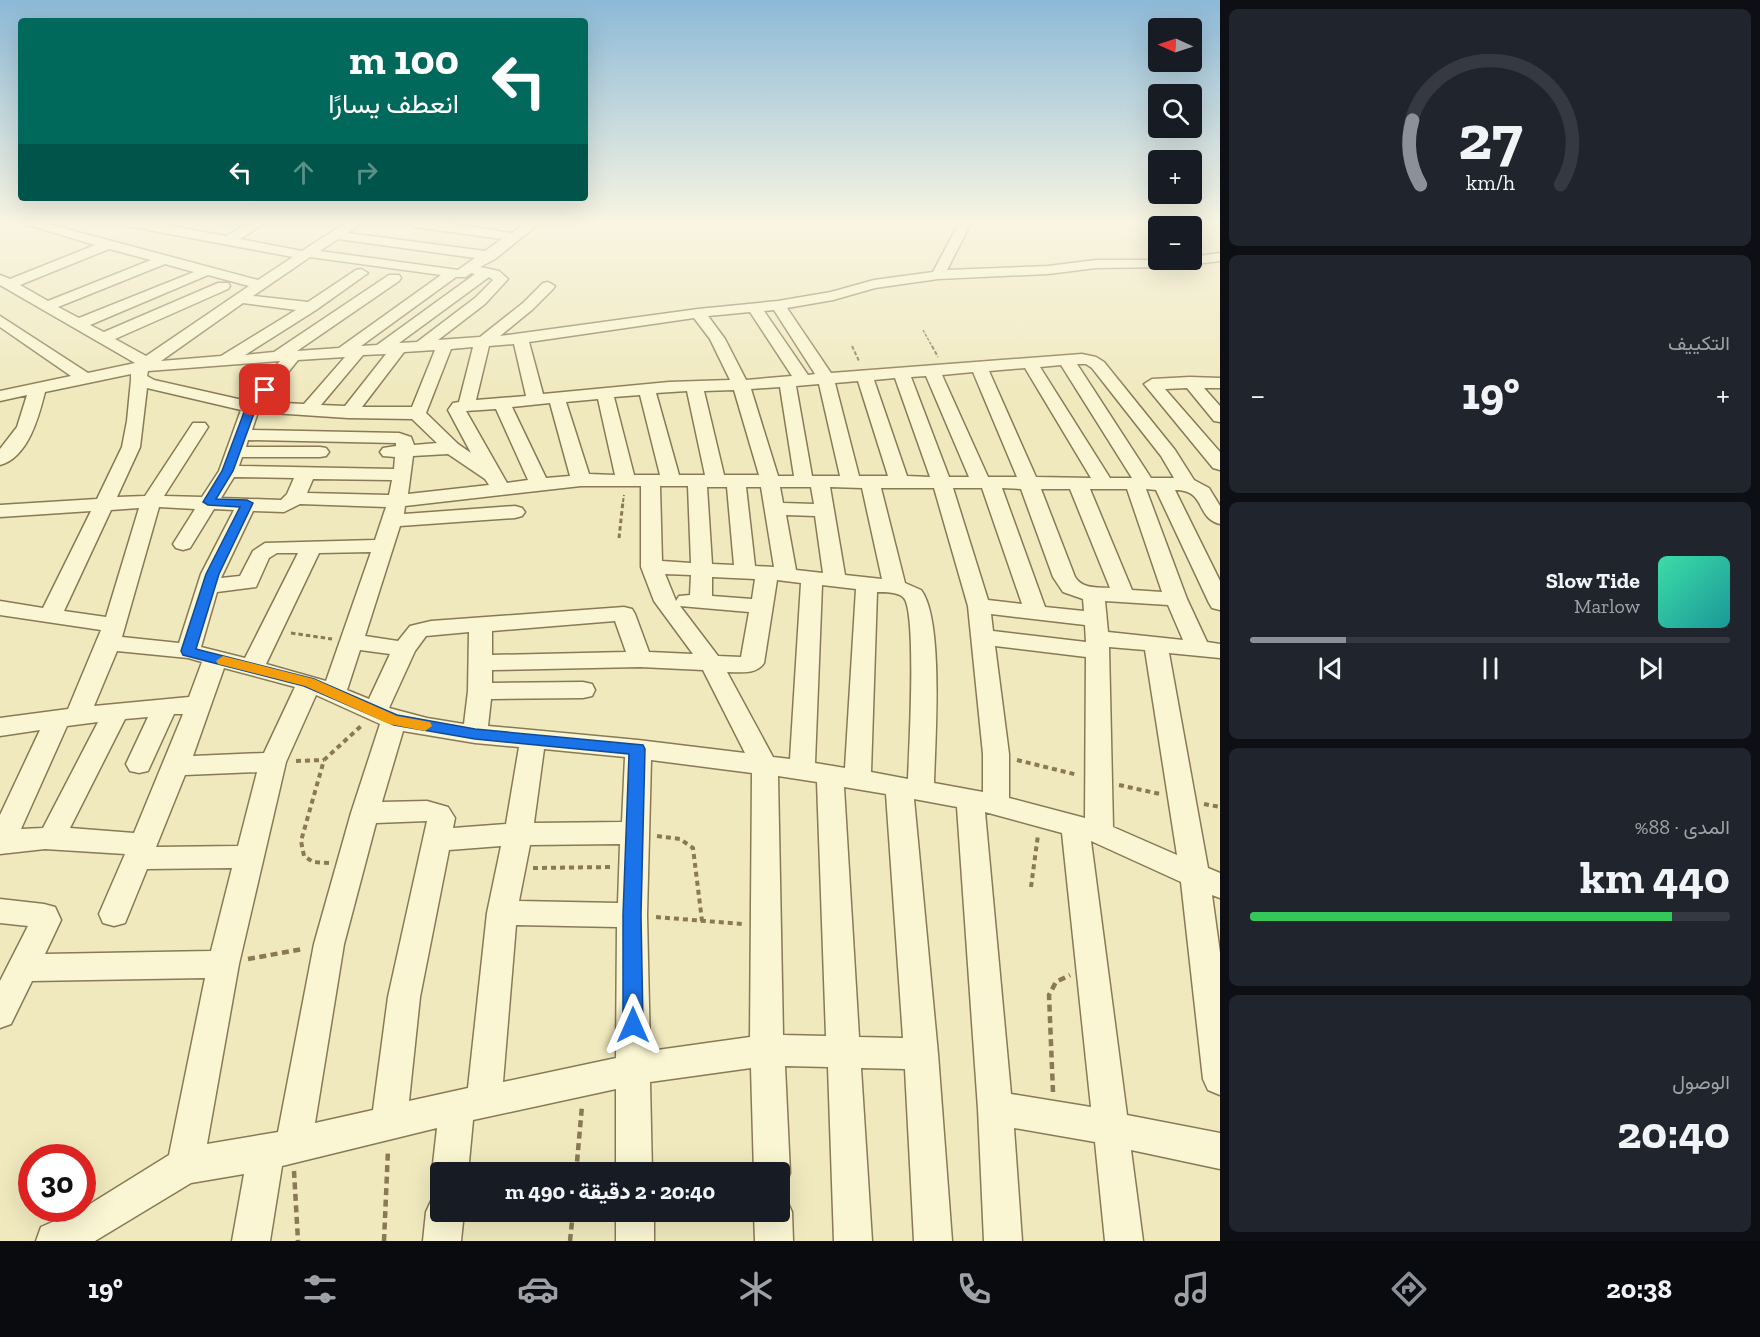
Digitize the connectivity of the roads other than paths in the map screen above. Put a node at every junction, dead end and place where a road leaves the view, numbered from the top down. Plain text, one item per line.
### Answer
1 (110, 281) edge
2 (153, 281) edge
3 (167, 281) edge
4 (220, 281) edge
5 (236, 281) edge
6 (266, 281) edge
7 (349, 281) edge
8 (390, 281) edge
9 (441, 281) edge
10 (476, 281) edge
11 (499, 281) edge
12 (896, 281) edge
13 (4, 282) edge
14 (223, 286) junction
15 (548, 286) dead end
16 (250, 292) junction
17 (778, 305) junction
18 (47, 306) junction
19 (311, 307) junction
20 (755, 308) junction
21 (342, 312) junction
22 (698, 313) junction
23 (62, 314) junction
24 (358, 314) junction
25 (389, 317) junction
26 (0, 320) edge
27 (79, 324) junction
28 (104, 338) junction
29 (520, 339) junction
30 (482, 343) junction
31 (445, 345) junction
32 (420, 347) junction
33 (399, 348) junction
34 (381, 349) junction
35 (351, 351) junction
36 (292, 356) junction
37 (1066, 360) junction
38 (225, 361) junction
39 (1029, 362) junction
40 (979, 366) junction
41 (938, 369) junction
42 (142, 370) junction
43 (901, 371) junction
44 (864, 375) junction
45 (84, 378) junction
46 (826, 378) junction
47 (795, 380) junction
48 (1190, 382) junction
49 (1220, 383) edge
50 (741, 385) junction
51 (694, 386) junction
52 (37, 388) junction
53 (647, 389) junction
54 (3, 391) edge
55 (605, 394) junction
56 (557, 399) junction
57 (536, 401) junction
58 (502, 404) junction
59 (466, 406) junction
60 (251, 407) junction
61 (307, 411) junction
62 (348, 413) junction
63 (416, 413) junction
64 (1220, 417) edge
65 (199, 427) dead end
66 (238, 443) junction
67 (452, 448) junction
68 (404, 453) junction
69 (0, 459) edge
70 (1220, 464) edge
71 (228, 471) junction
72 (306, 472) junction
73 (403, 475) junction
74 (581, 480) junction
75 (626, 480) junction
76 (650, 480) junction
77 (671, 480) junction
78 (716, 481) junction
79 (770, 482) junction
80 (812, 482) junction
81 (860, 482) junction
82 (899, 482) junction
83 (941, 482) junction
84 (985, 483) junction
85 (1104, 483) junction
86 (499, 484) junction
87 (1029, 484) junction
88 (1078, 484) junction
89 (1147, 484) junction
90 (1187, 484) junction
91 (540, 485) junction
92 (294, 498) junction
93 (151, 501) junction
94 (208, 502) junction
95 (247, 503) junction
96 (104, 505) junction
97 (776, 509) junction
98 (825, 510) junction
99 (395, 511) junction
100 (515, 512) dead end
101 (3, 515) edge
102 (1220, 518) edge
103 (183, 544) dead end
104 (311, 546) junction
105 (384, 546) junction
106 (652, 567) junction
107 (702, 568) junction
108 (745, 571) junction
109 (776, 574) junction
110 (824, 579) junction
111 (867, 584) junction
112 (208, 586) junction
113 (895, 587) junction
114 (1094, 594) junction
115 (1123, 594) junction
116 (1176, 599) junction
117 (665, 601) junction
118 (701, 601) junction
119 (1220, 603) edge
120 (760, 606) junction
121 (979, 606) junction
122 (0, 608) edge
123 (1036, 612) junction
124 (51, 615) junction
125 (481, 625) junction
126 (111, 634) junction
127 (1097, 636) junction
128 (983, 637) junction
129 (352, 642) junction
130 (1156, 645) junction
131 (405, 649) junction
132 (1209, 650) edge
133 (188, 651) junction
134 (215, 659) junction
135 (640, 659) junction
136 (480, 663) junction
137 (711, 663) junction
138 (252, 668) junction
139 (309, 683) junction
140 (480, 690) junction
141 (583, 690) dead end
142 (334, 694) junction
143 (199, 704) junction
144 (165, 707) junction
145 (116, 711) junction
146 (385, 716) junction
147 (68, 718) junction
148 (0, 728) edge
149 (475, 734) junction
150 (533, 739) junction
151 (638, 749) junction
152 (273, 762) junction
153 (139, 764) dead end
154 (176, 766) junction
155 (765, 766) junction
156 (830, 775) junction
157 (910, 789) junction
158 (983, 802) junction
159 (365, 813) junction
160 (1087, 829) junction
161 (634, 833) junction
162 (518, 834) junction
163 (50, 840) junction
164 (436, 840) junction
165 (1, 843) edge
166 (139, 851) junction
167 (249, 857) junction
168 (1208, 881) edge
169 (0, 911) edge
170 (502, 913) junction
171 (114, 914) dead end
172 (632, 915) junction
173 (223, 964) junction
174 (24, 968) junction
175 (0, 1014) edge
176 (767, 1050) junction
177 (846, 1052) junction
178 (921, 1054) junction
179 (633, 1069) junction
180 (1220, 1079) edge
181 (470, 1104) junction
182 (995, 1109) junction
183 (389, 1122) junction
184 (1111, 1129) junction
185 (280, 1149) junction
186 (1220, 1151) edge
187 (453, 1162) edge
188 (634, 1162) edge
189 (772, 1162) edge
190 (185, 1166) junction
191 (444, 1222) edge
192 (634, 1222) edge
193 (773, 1222) edge
194 (56, 1241) edge
195 (251, 1241) edge
196 (442, 1241) edge
197 (635, 1241) edge
198 (774, 1241) edge
199 (853, 1241) edge
200 (933, 1241) edge
201 (1003, 1241) edge
202 (1124, 1241) edge

1 - 18 street
2 - 23 street
3 - 27 street
4 - 14 street
5 - 16 street
6 - 16 street
7 - 19 street
8 - 21 street
9 - 25 street
10 - 34 street
11 - 32 street
12 - 17 street
13 - 18 street
14 - 16 street
14 - 28 street
15 - 30 street
16 - 19 street
16 - 42 street
17 - 20 street
17 - 46 street
18 - 23 street
19 - 38 street
20 - 22 street
20 - 47 street
21 - 24 street
21 - 36 street
22 - 29 street
22 - 50 street
23 - 27 street
24 - 25 street
24 - 36 street
25 - 35 street
26 - 45 street
27 - 28 street
28 - 42 street
29 - 30 street
29 - 57 street
30 - 31 street
30 - 59 street
31 - 32 street
31 - 63 street
32 - 33 street
33 - 34 street
33 - 62 street
34 - 35 street
35 - 36 street
35 - 61 street
36 - 38 street
36 - 60 street
37 - 39 street
37 - 89 street
37 - 90 street
38 - 42 street
39 - 40 street
39 - 85 street
40 - 41 street
40 - 87 street
41 - 43 street
41 - 84 street
42 - 45 street
42 - 60 street
42 - 96 street
43 - 44 street
43 - 83 street
44 - 46 street
44 - 82 street
45 - 52 street
46 - 47 street
46 - 81 street
47 - 50 street
47 - 80 street
48 - 49 street
48 - 64 street
48 - 70 street
50 - 51 street
50 - 79 street
51 - 53 street
51 - 78 street
52 - 54 street
52 - 69 street
53 - 55 street
53 - 77 street
55 - 56 street
55 - 75 street
56 - 57 street
56 - 74 street
57 - 58 street
58 - 59 street
58 - 91 street
59 - 86 street
60 - 61 street
60 - 66 street
61 - 62 street
62 - 63 street
63 - 67 street
65 - 93 street
66 - 68 street
66 - 71 street
67 - 68 street
67 - 86 street
68 - 73 street
71 - 72 street
71 - 94 street
72 - 73 street
72 - 92 street
73 - 99 street
74 - 75 street
74 - 91 street
75 - 76 street
76 - 77 street
76 - 106 street
77 - 78 street
78 - 79 street
78 - 107 street
78 - 108 street
79 - 80 street
79 - 97 street
80 - 81 street
80 - 98 street
81 - 82 street
81 - 113 street
82 - 83 street
83 - 84 street
83 - 121 street
84 - 87 street
84 - 123 street
85 - 88 street
85 - 89 street
86 - 91 street
86 - 99 street
87 - 88 street
87 - 114 street
88 - 115 street
89 - 90 street
89 - 116 street
89 - 119 street
90 - 102 street
92 - 95 street
92 - 99 street
93 - 94 street
93 - 96 street
93 - 126 street
94 - 95 street
94 - 103 street
95 - 112 street
96 - 101 street
96 - 124 street
97 - 98 street
97 - 109 street
98 - 110 street
99 - 100 street
99 - 105 street
104 - 105 street
104 - 112 street
104 - 138 street
105 - 129 street
106 - 107 street
106 - 117 street
107 - 108 street
107 - 118 street
108 - 109 street
109 - 110 street
109 - 120 street
110 - 111 street
110 - 156 street
111 - 113 street
111 - 156 street
112 - 133 street
113 - 157 street
114 - 115 street
114 - 127 street
115 - 116 street
116 - 132 street
117 - 118 street
117 - 137 street
118 - 120 street
120 - 137 street
121 - 123 street
121 - 128 street
122 - 124 street
123 - 127 street
124 - 126 street
125 - 131 street
125 - 135 street
125 - 136 street
126 - 133 street
126 - 147 street
127 - 128 street
127 - 130 street
127 - 160 street
128 - 158 street
129 - 131 street
129 - 142 street
130 - 132 street
130 - 168 street
131 - 146 street
133 - 134 street
134 - 138 street
134 - 143 street
135 - 136 street
135 - 137 street
136 - 140 street
137 - 155 street
138 - 139 street
139 - 142 street
139 - 152 street
140 - 141 street
140 - 149 street
142 - 146 street
143 - 144 street
143 - 154 street
144 - 145 street
144 - 153 street
145 - 147 street
145 - 163 street
146 - 149 street
146 - 159 street
147 - 148 street
147 - 165 street
149 - 150 street
150 - 151 street
150 - 162 street
151 - 155 street
151 - 161 street
152 - 154 street
152 - 167 street
154 - 166 street
155 - 156 street
155 - 176 street
156 - 157 street
156 - 177 street
157 - 158 street
157 - 178 street
158 - 160 street
158 - 182 street
159 - 164 street
159 - 185 street
160 - 168 street
160 - 184 street
161 - 162 street
161 - 172 street
162 - 164 street
162 - 170 street
163 - 165 street
163 - 166 street
164 - 183 street
166 - 167 street
166 - 171 street
167 - 173 street
168 - 180 street
169 - 174 street
170 - 172 street
170 - 181 street
172 - 179 street
173 - 174 street
173 - 190 street
174 - 175 street
176 - 177 street
176 - 179 street
176 - 189 street
177 - 178 street
177 - 199 street
178 - 200 street
179 - 181 street
179 - 188 street
181 - 183 street
181 - 187 street
182 - 184 street
182 - 201 street
183 - 185 street
184 - 186 street
184 - 202 street
185 - 190 street
185 - 195 street
190 - 194 street
191 - 196 street
192 - 197 street
193 - 198 street

